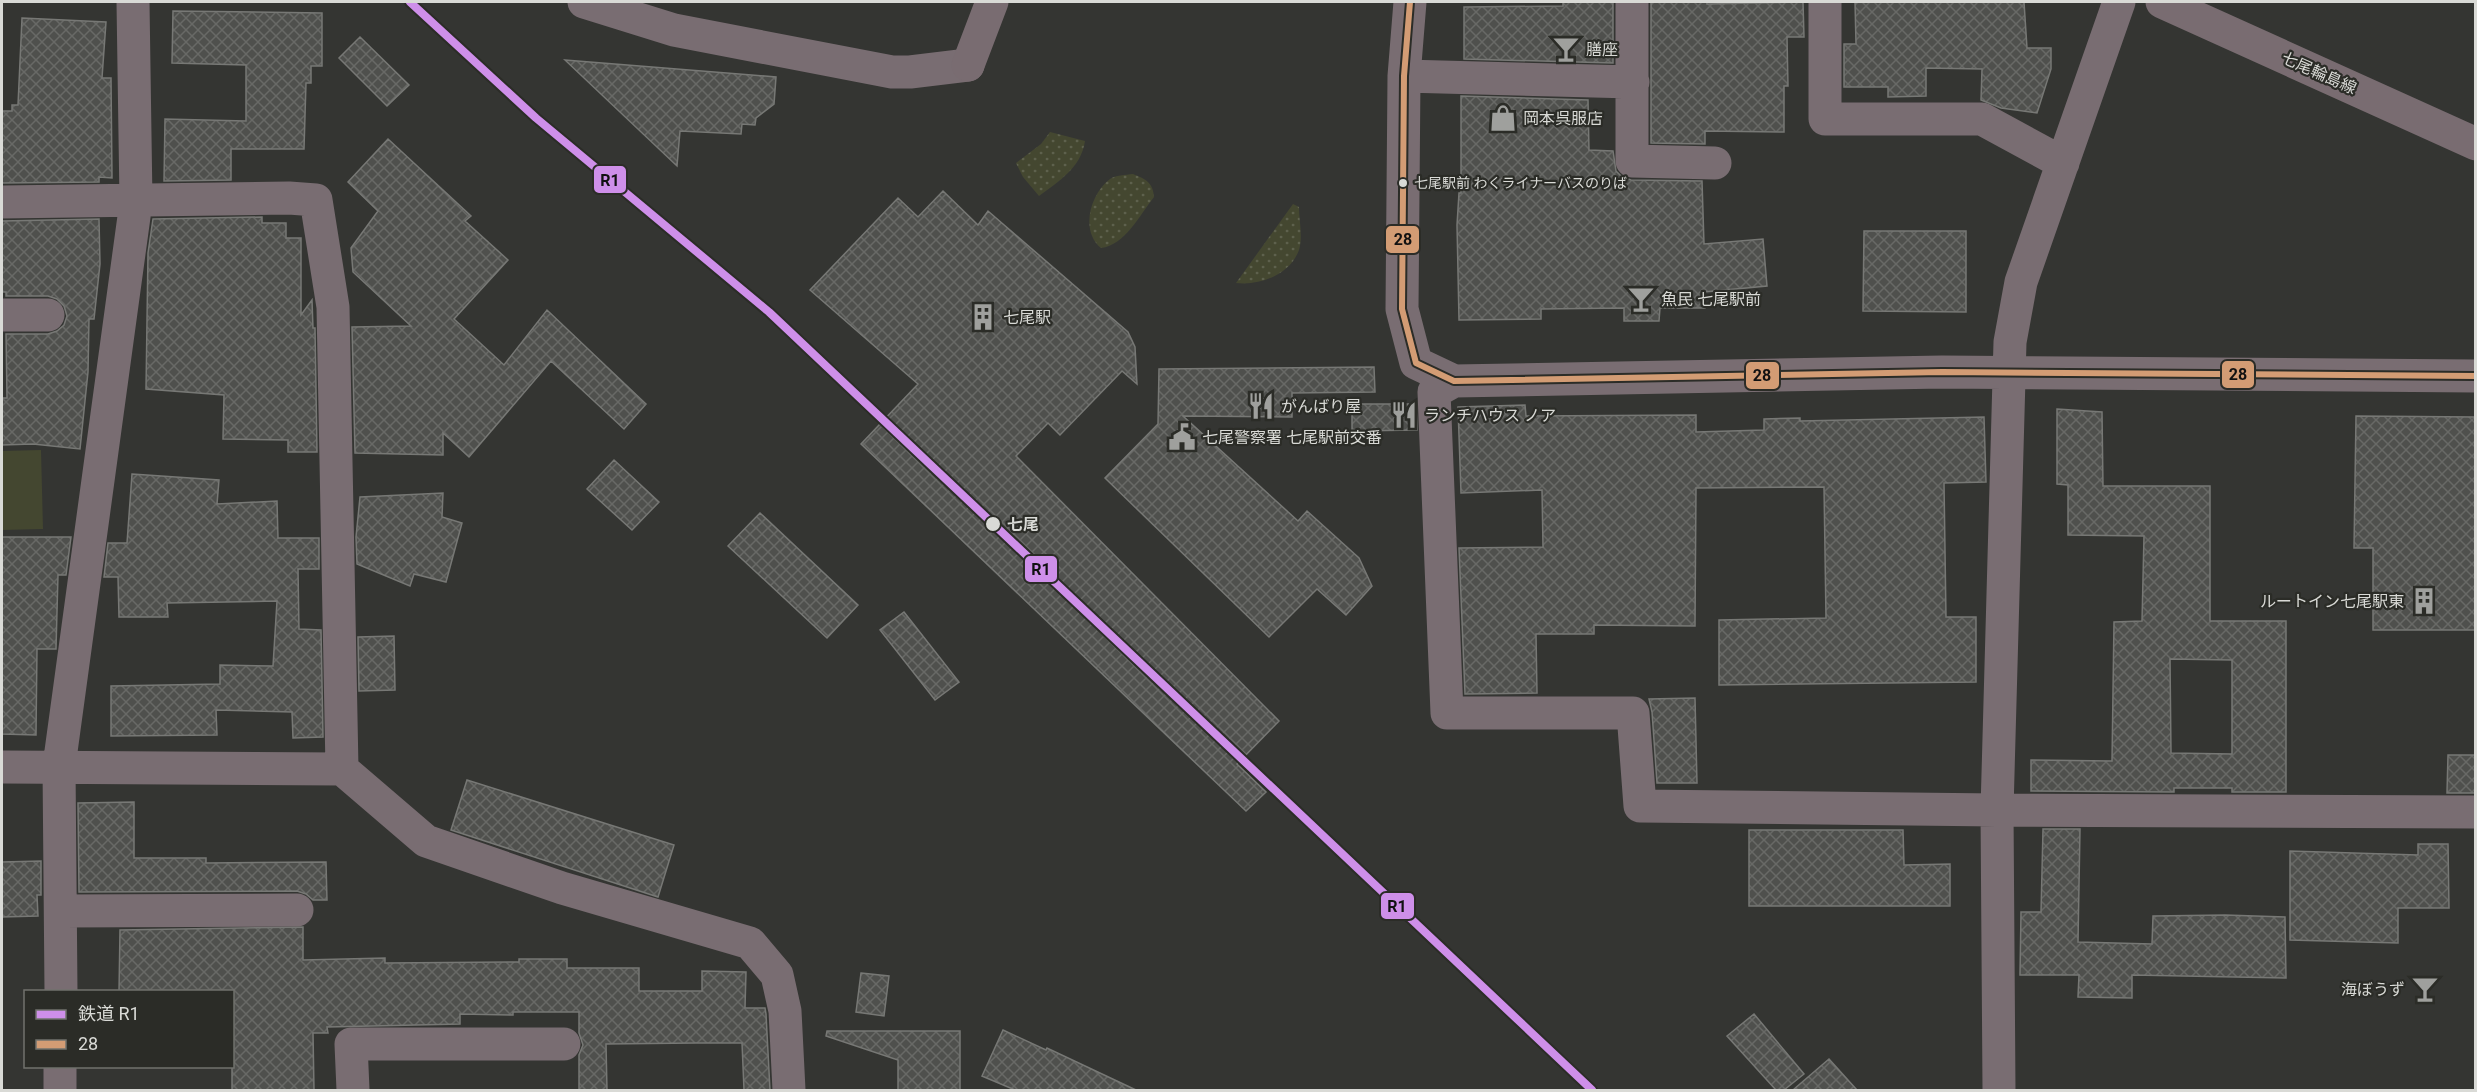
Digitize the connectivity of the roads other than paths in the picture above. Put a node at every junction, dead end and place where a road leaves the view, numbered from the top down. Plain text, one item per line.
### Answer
1 (133, 2) edge
2 (584, 2) edge
3 (992, 2) edge
4 (1410, 2) edge
5 (1632, 2) edge
6 (1825, 2) edge
7 (2119, 2) edge
8 (2162, 2) edge
9 (968, 65) joint
10 (1404, 76) junction
11 (1633, 82) junction
12 (2475, 144) edge
13 (1715, 163) dead end
14 (2063, 163) junction
15 (2, 202) edge
16 (136, 202) junction
17 (2, 315) edge
18 (48, 315) dead end
19 (2008, 372) junction
20 (2475, 376) edge
21 (1454, 381) junction
22 (2, 766) edge
23 (59, 766) junction
24 (342, 769) junction
25 (1997, 810) junction
26 (2475, 812) edge
27 (61, 910) junction
28 (297, 910) dead end
29 (60, 990) edge
30 (564, 1044) dead end
31 (60, 1068) edge
32 (60, 1090) edge
33 (353, 1090) edge
34 (789, 1090) edge
35 (1999, 1090) edge

1 - 16 street
2 - 9 street
3 - 9 main road
4 - 10 street
5 - 11 street
6 - 14 street
7 - 14 street
8 - 12 main road, 七尾輪島線
10 - 11 street
10 - 21 street
11 - 13 street
14 - 19 street
15 - 16 street
16 - 23 street
16 - 24 street
17 - 18 street
19 - 20 street
19 - 21 street
19 - 25 street
21 - 25 street
22 - 23 street
23 - 24 street
23 - 27 street
24 - 34 street
25 - 26 street
25 - 35 street
27 - 28 street
27 - 29 street
30 - 33 street
31 - 32 street

